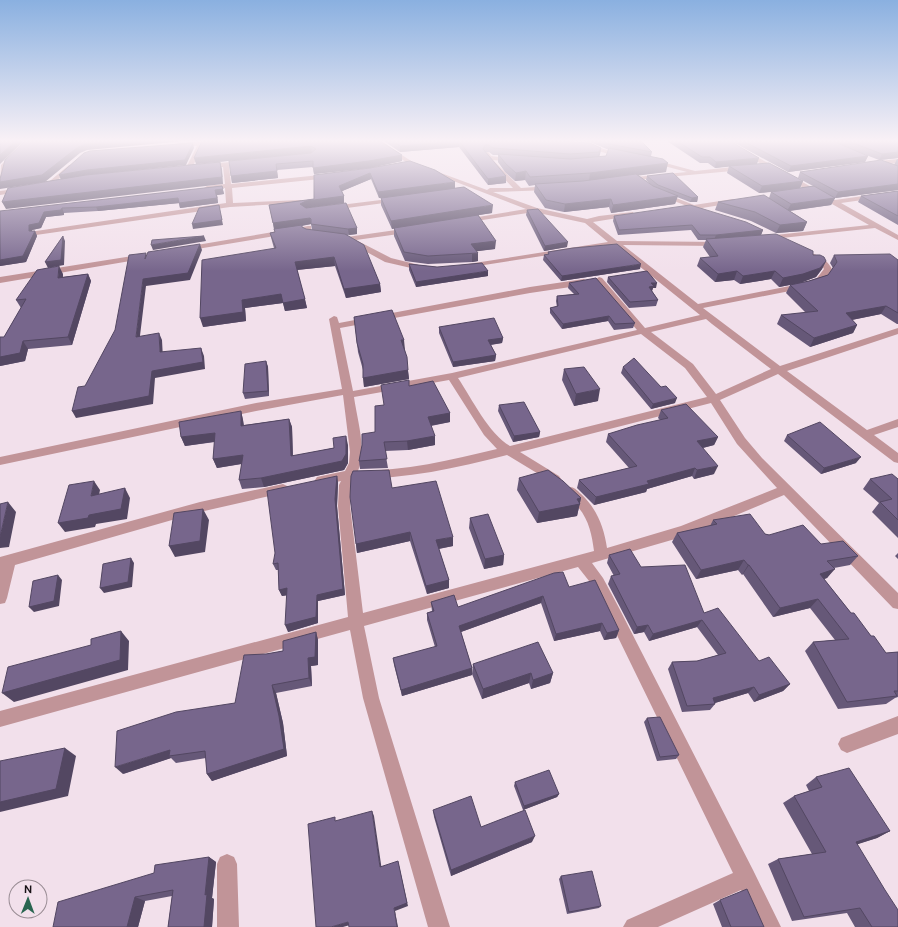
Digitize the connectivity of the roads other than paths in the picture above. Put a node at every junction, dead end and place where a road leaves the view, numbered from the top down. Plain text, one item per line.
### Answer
1 (55, 184) edge
2 (245, 184) edge
3 (467, 184) edge
4 (513, 184) edge
5 (644, 184) edge
6 (802, 184) edge
7 (47, 186) joint
8 (229, 186) junction
9 (40, 187) edge
10 (558, 187) edge
11 (32, 188) edge
12 (198, 189) edge
13 (480, 189) junction
14 (519, 190) junction
15 (813, 190) junction
16 (464, 191) edge
17 (798, 192) edge
18 (0, 193) edge
19 (898, 193) edge
20 (401, 199) edge
21 (300, 201) edge
22 (737, 201) edge
23 (836, 202) junction
24 (230, 205) junction
25 (692, 207) junction
26 (322, 209) edge
27 (676, 209) edge
28 (534, 210) junction
29 (638, 213) edge
30 (713, 214) edge
31 (587, 221) junction
32 (457, 222) edge
33 (876, 226) junction
34 (419, 228) edge
35 (310, 232) edge
36 (36, 233) edge
37 (761, 235) edge
38 (336, 237) edge
39 (776, 237) junction
40 (897, 237) edge
41 (349, 239) junction
42 (729, 242) edge
43 (614, 243) junction
44 (789, 244) edge
45 (179, 250) edge
46 (803, 251) edge
47 (156, 254) edge
48 (460, 267) edge
49 (430, 269) edge
50 (652, 271) junction
51 (637, 274) edge
52 (0, 280) edge
53 (696, 307) junction
54 (708, 316) junction
55 (643, 331) junction
56 (898, 331) edge
57 (778, 370) junction
58 (452, 376) junction
59 (348, 393) junction
60 (714, 399) junction
61 (898, 423) edge
62 (866, 434) junction
63 (509, 452) junction
64 (898, 459) edge
65 (0, 461) edge
66 (350, 475) junction
67 (785, 490) junction
68 (601, 555) junction
69 (581, 560) junction
70 (4, 562) edge
71 (0, 598) edge
72 (898, 603) edge
73 (356, 622) junction
74 (0, 719) edge
75 (898, 725) edge
76 (847, 744) dead end
77 (227, 864) dead end
78 (746, 878) junction
79 (228, 927) edge
80 (439, 927) edge
81 (634, 927) edge
82 (770, 927) edge

1 - 7 street
2 - 8 street
3 - 13 street
4 - 14 street
5 - 25 street
6 - 15 street
7 - 9 street
8 - 12 street
8 - 24 street
10 - 14 street
11 - 18 street
13 - 14 street
13 - 16 street
13 - 28 street
15 - 17 street
15 - 23 street
19 - 23 street
20 - 26 street
21 - 24 street
22 - 25 street
23 - 33 street
24 - 36 street
25 - 27 street
25 - 30 street
28 - 31 street
28 - 32 street
29 - 31 street
31 - 43 street
33 - 39 street
33 - 40 street
34 - 41 street
35 - 45 street
37 - 39 street
38 - 41 street
39 - 44 street
41 - 49 street
42 - 43 street
43 - 48 street
43 - 50 street
46 - 53 street
47 - 52 street
50 - 51 street
50 - 53 street
53 - 54 street
54 - 55 street
54 - 57 street
55 - 58 street
55 - 59 street
55 - 60 street
56 - 57 street
57 - 60 street
57 - 62 street
58 - 59 street
58 - 63 street
59 - 65 street
59 - 66 street
60 - 63 street
60 - 67 street
61 - 62 street
62 - 64 street
63 - 66 street
63 - 68 street
66 - 70 street
66 - 73 street
67 - 68 street
67 - 72 street
68 - 69 street
69 - 73 street
69 - 78 street
70 - 71 street
73 - 74 street
73 - 80 street
75 - 76 street
77 - 79 street
78 - 81 street
78 - 82 street

